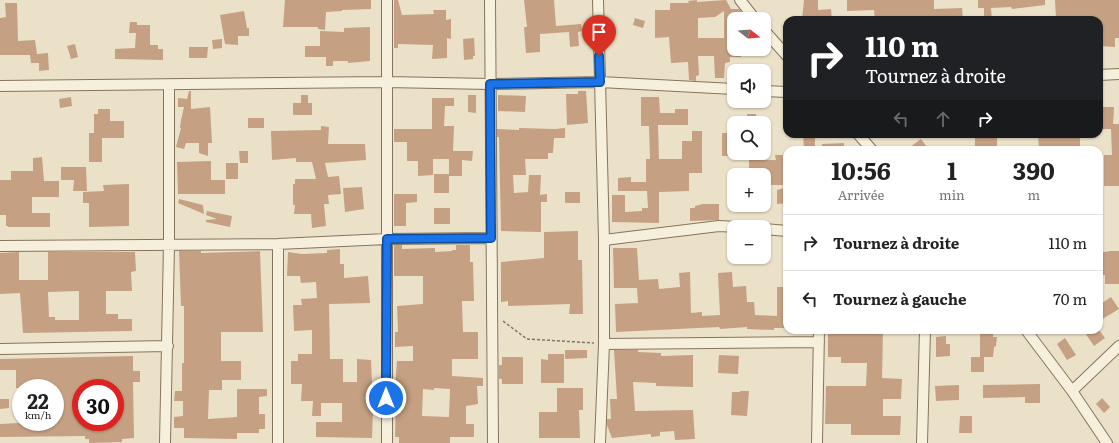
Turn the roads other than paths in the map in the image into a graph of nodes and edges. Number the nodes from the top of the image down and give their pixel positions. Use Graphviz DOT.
graph roads {
  1 [pos="387,0"];
  2 [pos="490,0"];
  3 [pos="598,0"];
  4 [pos="740,0"];
  5 [pos="749,12"];
  6 [pos="771,38"];
  7 [pos="783,51"];
  8 [pos="1119,74"];
  9 [pos="1103,75"];
  10 [pos="386,82"];
  11 [pos="600,82"];
  12 [pos="490,84"];
  13 [pos="169,85"];
  14 [pos="0,86"];
  15 [pos="727,89"];
  16 [pos="771,91"];
  17 [pos="783,92"];
  18 [pos="862,138"];
  19 [pos="868,146"];
  20 [pos="727,226"];
  21 [pos="771,230"];
  22 [pos="783,231"];
  23 [pos="491,238"];
  24 [pos="387,239"];
  25 [pos="604,240"];
  26 [pos="278,244"];
  27 [pos="169,245"];
  28 [pos="0,246"];
  29 [pos="820,334"];
  30 [pos="925,334"];
  31 [pos="1029,334"];
  32 [pos="819,342"];
  33 [pos="604,344"];
  34 [pos="168,346"];
  35 [pos="1119,346"];
  36 [pos="0,349"];
  37 [pos="1072,391"];
  38 [pos="165,443"];
  39 [pos="278,443"];
  40 [pos="387,443"];
  41 [pos="493,443"];
  42 [pos="600,443"];
  43 [pos="817,443"];
  44 [pos="922,443"];
  45 [pos="1107,443"];
  1 -- 10 [label="street"];
  2 -- 12 [label="street"];
  3 -- 11 [label="street"];
  4 -- 5 [label="street"];
  6 -- 7 [label="street"];
  8 -- 9 [label="street"];
  10 -- 12 [label="street"];
  10 -- 13 [label="street"];
  10 -- 24 [label="street"];
  11 -- 12 [label="street"];
  11 -- 15 [label="street"];
  11 -- 25 [label="street"];
  12 -- 23 [label="street"];
  13 -- 14 [label="street"];
  13 -- 27 [label="street"];
  16 -- 17 [label="street"];
  18 -- 19 [label="street"];
  20 -- 25 [label="street"];
  21 -- 22 [label="street"];
  23 -- 24 [label="street"];
  23 -- 41 [label="street"];
  24 -- 26 [label="street"];
  24 -- 40 [label="street"];
  25 -- 33 [label="street"];
  26 -- 27 [label="street"];
  26 -- 39 [label="street"];
  27 -- 28 [label="street"];
  27 -- 34 [label="street"];
  29 -- 32 [label="street"];
  30 -- 44 [label="street"];
  31 -- 37 [label="street"];
  32 -- 33 [label="street"];
  32 -- 43 [label="street"];
  33 -- 42 [label="street"];
  34 -- 36 [label="street"];
  34 -- 38 [label="street"];
  35 -- 37 [label="street"];
  37 -- 45 [label="street"];
}
